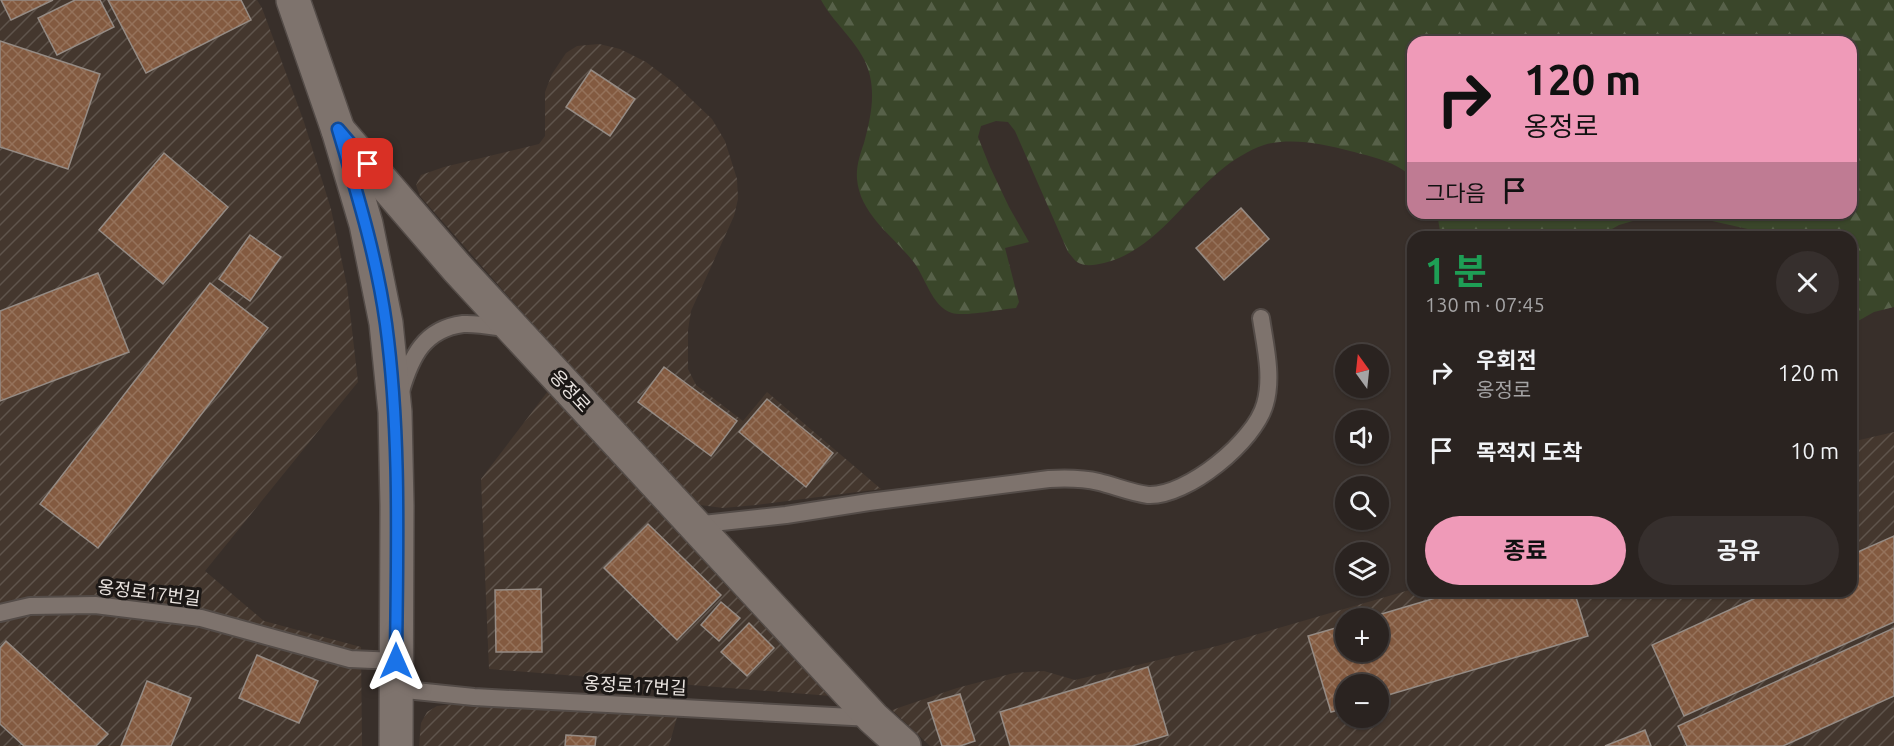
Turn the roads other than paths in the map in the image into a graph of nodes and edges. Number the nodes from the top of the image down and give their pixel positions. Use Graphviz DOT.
graph roads {
  1 [pos="293,0"];
  2 [pos="338,129"];
  3 [pos="1261,318"];
  4 [pos="513,329"];
  5 [pos="395,412"];
  6 [pos="694,525"];
  7 [pos="0,613"];
  8 [pos="396,675"];
  9 [pos="873,718"];
  10 [pos="396,746"];
  11 [pos="904,746"];
  1 -- 2 [label="street, 옹정로"];
  2 -- 4 [label="street, 옹정로"];
  2 -- 5 [label="street"];
  3 -- 6 [label="lane"];
  4 -- 5 [label="lane"];
  4 -- 6 [label="street, 옹정로"];
  5 -- 8 [label="street"];
  6 -- 9 [label="street, 옹정로"];
  7 -- 8 [label="lane, 옹정로17번길"];
  8 -- 9 [label="lane, 옹정로17번길"];
  8 -- 10 [label="street"];
  9 -- 11 [label="street, 옹정로"];
}
